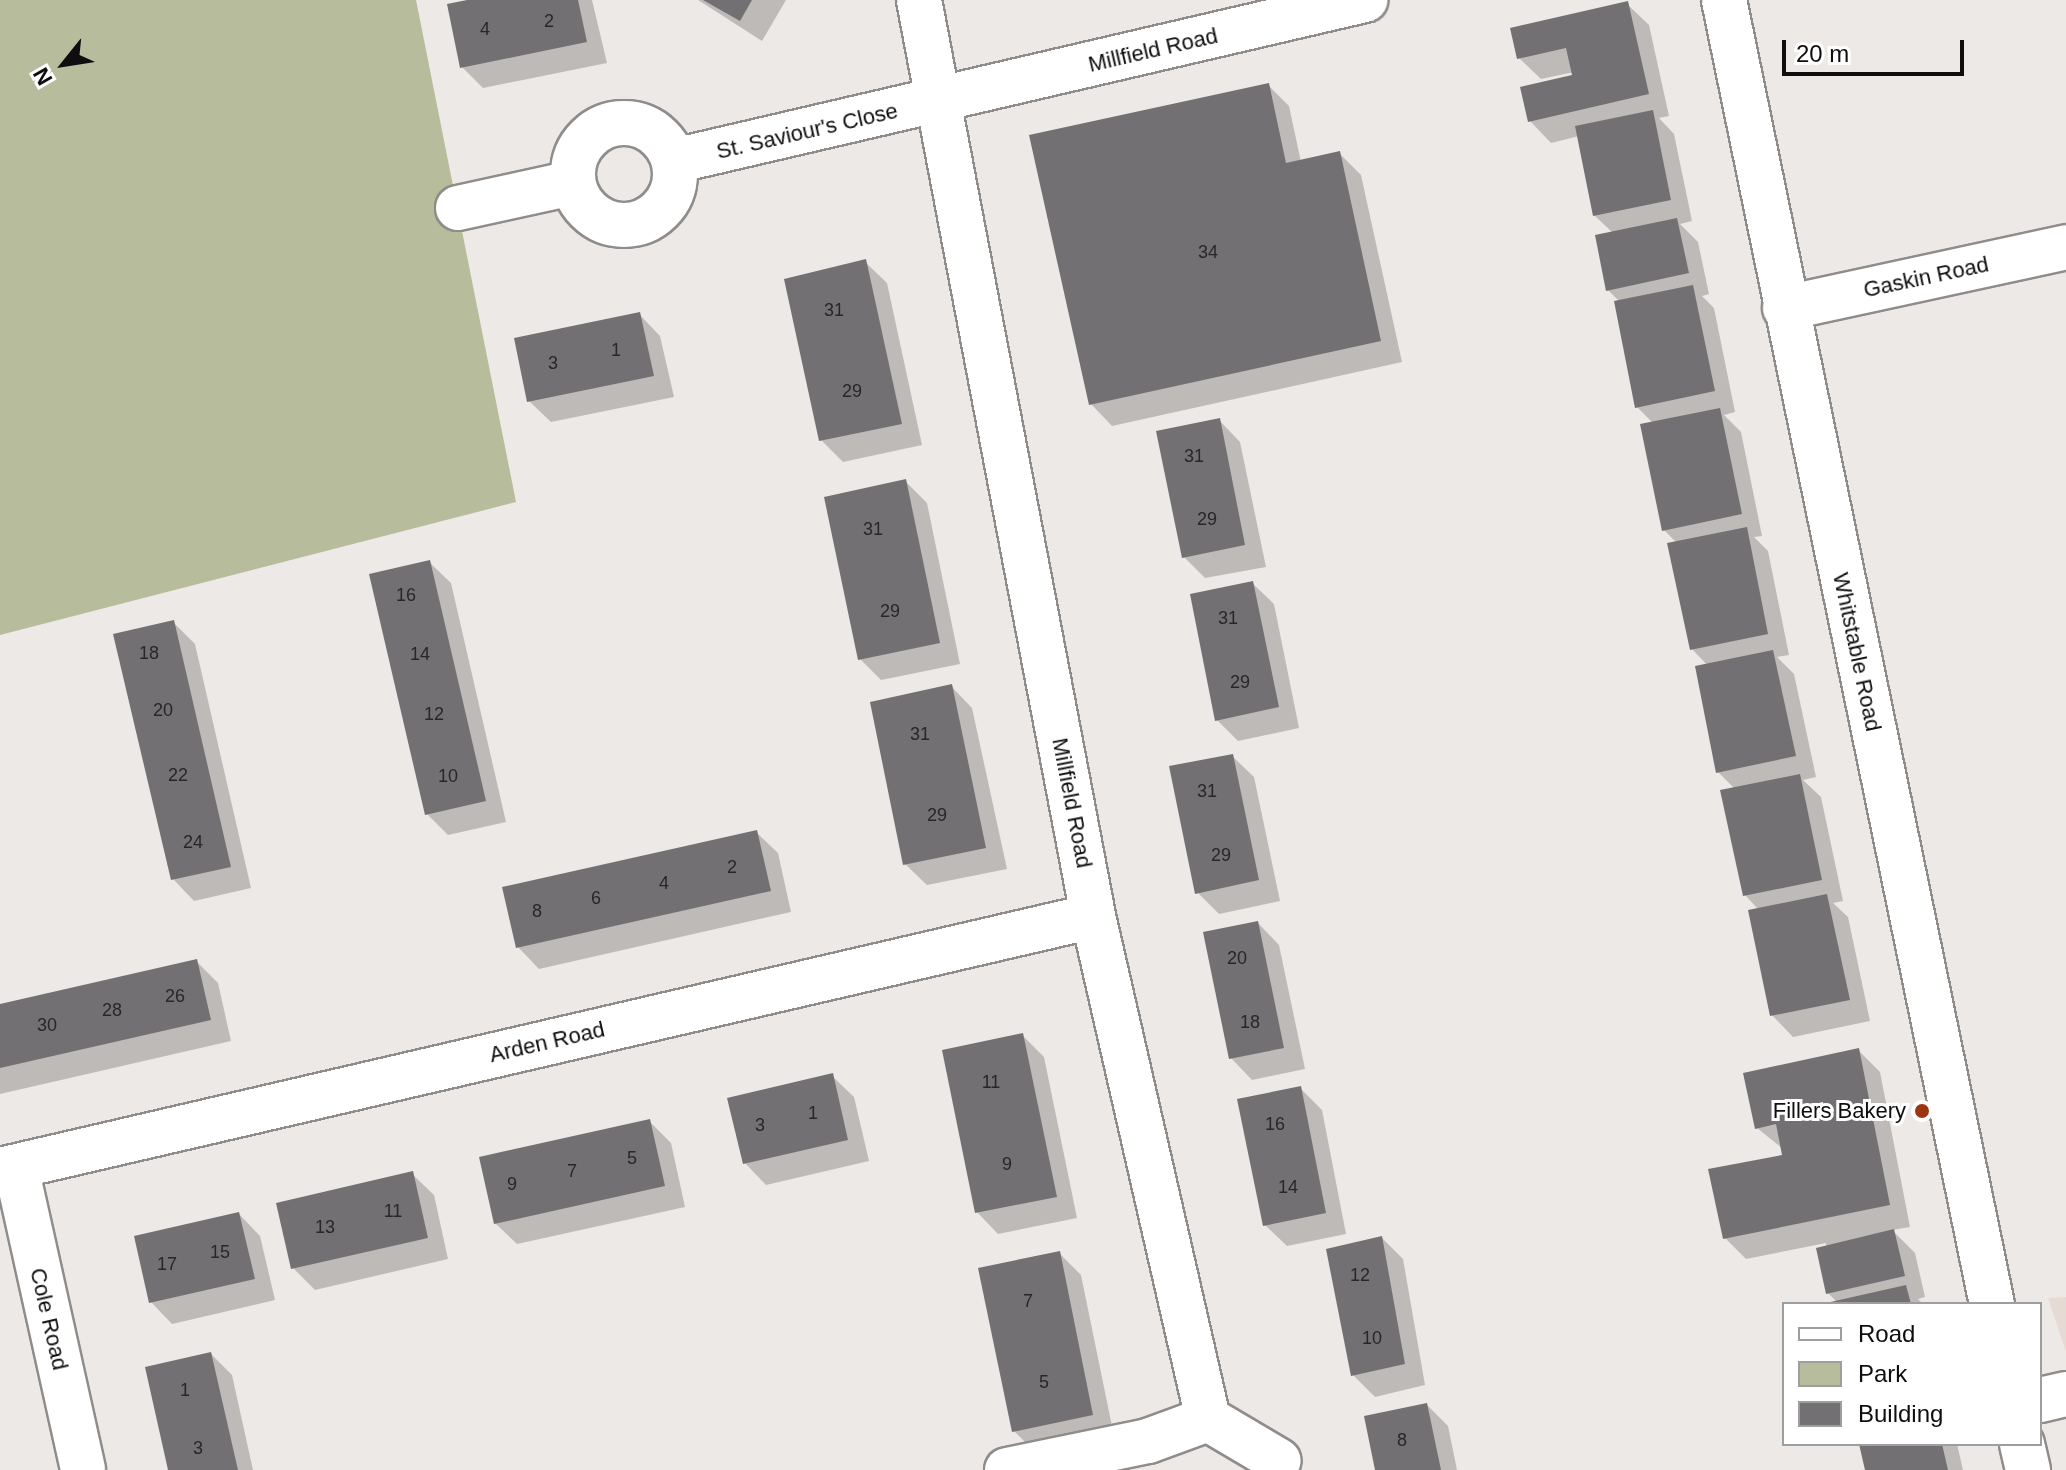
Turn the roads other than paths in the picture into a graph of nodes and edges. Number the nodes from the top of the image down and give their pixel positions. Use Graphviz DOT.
graph roads {
  1 [pos="919,0"];
  2 [pos="1365,0"];
  3 [pos="1724,0"];
  4 [pos="941,101"];
  5 [pos="674,161"];
  6 [pos="573,183"];
  7 [pos="458,208"];
  8 [pos="2066,247"];
  9 [pos="1785,308"];
  10 [pos="1093,916"];
  11 [pos="8,1168"];
  12 [pos="1992,1302"];
  13 [pos="2066,1394"];
  14 [pos="2042,1400"];
  15 [pos="1208,1419"];
  16 [pos="2022,1446"];
  17 [pos="1279,1461"];
  18 [pos="83,1470"];
  19 [pos="1007,1470"];
  20 [pos="2028,1470"];
  1 -- 4 [label="street, Millfield Road"];
  2 -- 4 [label="street, Millfield Road"];
  3 -- 9 [label="street, Whitstable Road"];
  4 -- 5 [label="street, St. Saviour's Close"];
  4 -- 10 [label="street, Millfield Road"];
  5 -- 6 [label="street"];
  5 -- 6 [label="street"];
  6 -- 7 [label="street"];
  8 -- 9 [label="street, Gaskin Road"];
  9 -- 12 [label="street, Whitstable Road"];
  10 -- 11 [label="street, Arden Road"];
  10 -- 15 [label="street, Millfield Road"];
  11 -- 18 [label="street, Cole Road"];
  13 -- 14 [label="street"];
  15 -- 17 [label="street"];
  15 -- 19 [label="street"];
  16 -- 20 [label="street"];
}
